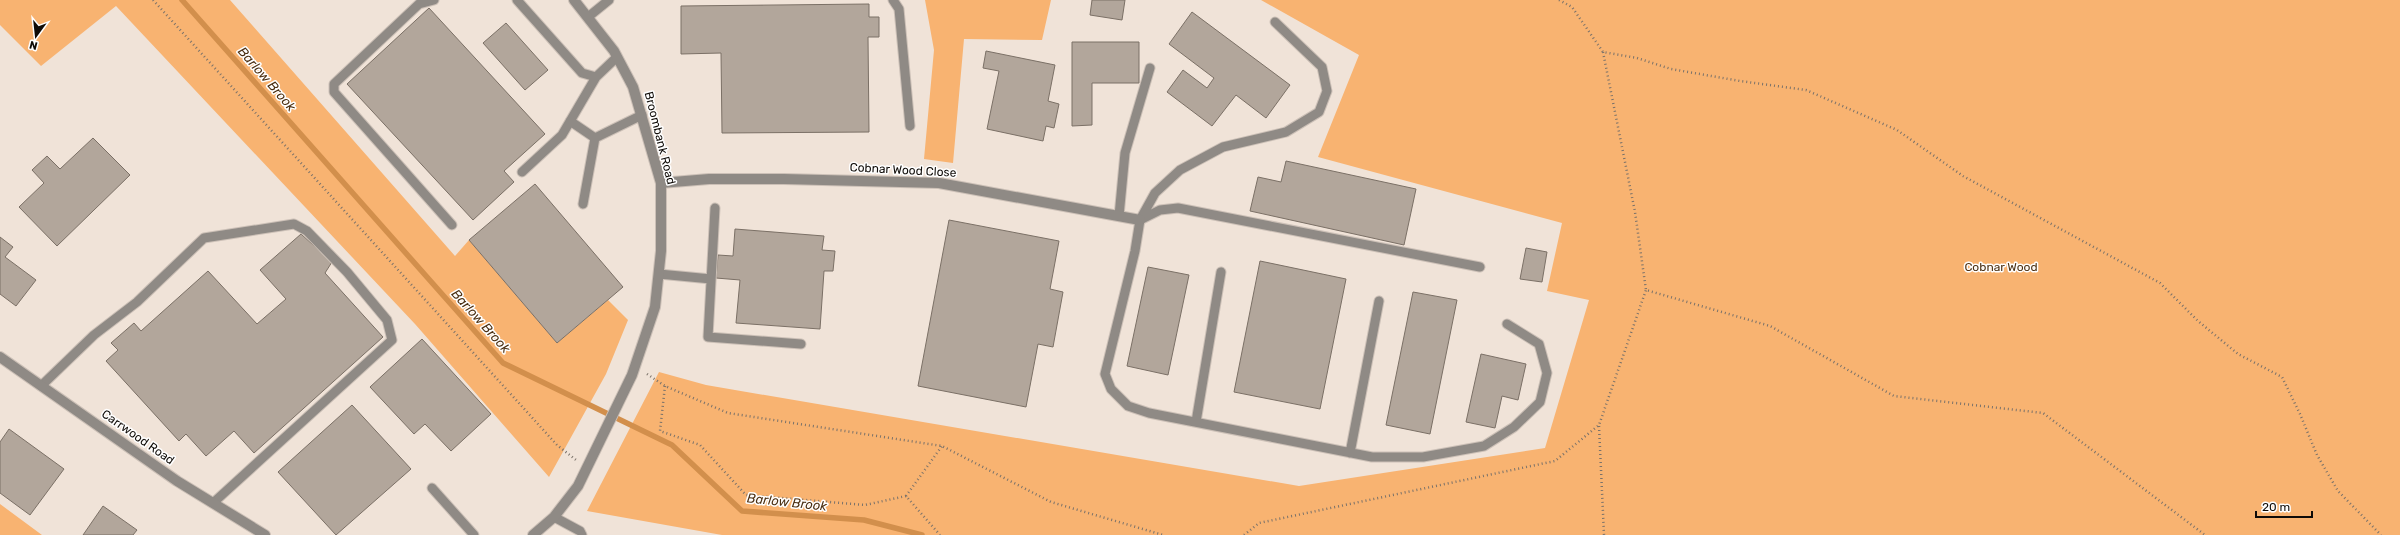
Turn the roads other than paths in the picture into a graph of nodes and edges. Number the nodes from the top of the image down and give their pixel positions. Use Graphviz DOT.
graph roads {
  1 [pos="434,0"];
  2 [pos="517,0"];
  3 [pos="574,0"];
  4 [pos="609,0"];
  5 [pos="893,0"];
  6 [pos="588,16"];
  7 [pos="1276,22"];
  8 [pos="617,57"];
  9 [pos="1150,68"];
  10 [pos="596,77"];
  11 [pos="642,115"];
  12 [pos="570,121"];
  13 [pos="910,126"];
  14 [pos="595,138"];
  15 [pos="522,172"];
  16 [pos="661,183"];
  17 [pos="584,204"];
  18 [pos="716,208"];
  19 [pos="1119,216"];
  20 [pos="1140,220"];
  21 [pos="452,225"];
  22 [pos="1480,267"];
  23 [pos="1221,272"];
  24 [pos="659,274"];
  25 [pos="711,279"];
  26 [pos="1379,301"];
  27 [pos="1507,324"];
  28 [pos="801,344"];
  29 [pos="0,357"];
  30 [pos="41,386"];
  31 [pos="1196,422"];
  32 [pos="1350,453"];
  33 [pos="432,488"];
  34 [pos="213,503"];
  35 [pos="554,518"];
  36 [pos="583,534"];
  37 [pos="265,535"];
  38 [pos="474,535"];
  39 [pos="532,535"];
  1 -- 21 [label="lane"];
  2 -- 10 [label="lane"];
  3 -- 6 [label="street, Broombank Road"];
  4 -- 6 [label="lane"];
  5 -- 13 [label="lane"];
  6 -- 8 [label="street, Broombank Road"];
  7 -- 20 [label="lane"];
  8 -- 10 [label="lane"];
  8 -- 11 [label="street, Broombank Road"];
  9 -- 19 [label="lane"];
  10 -- 12 [label="lane"];
  11 -- 14 [label="lane"];
  11 -- 16 [label="street, Broombank Road"];
  12 -- 14 [label="lane"];
  12 -- 15 [label="lane"];
  14 -- 17 [label="lane"];
  16 -- 19 [label="street, Cobnar Wood Close"];
  16 -- 24 [label="street, Broombank Road"];
  18 -- 25 [label="lane"];
  19 -- 20 [label="street, Cobnar Wood Close"];
  20 -- 22 [label="lane"];
  20 -- 31 [label="lane"];
  23 -- 31 [label="lane"];
  24 -- 25 [label="lane"];
  24 -- 35 [label="street, Broombank Road"];
  25 -- 28 [label="lane"];
  26 -- 32 [label="lane"];
  27 -- 32 [label="lane"];
  29 -- 30 [label="street, Carrwood Road"];
  30 -- 34 [label="street, Carrwood Road"];
  30 -- 34 [label="lane"];
  31 -- 32 [label="lane"];
  33 -- 38 [label="lane"];
  34 -- 37 [label="street, Carrwood Road"];
  35 -- 36 [label="lane"];
  35 -- 39 [label="street"];
}
